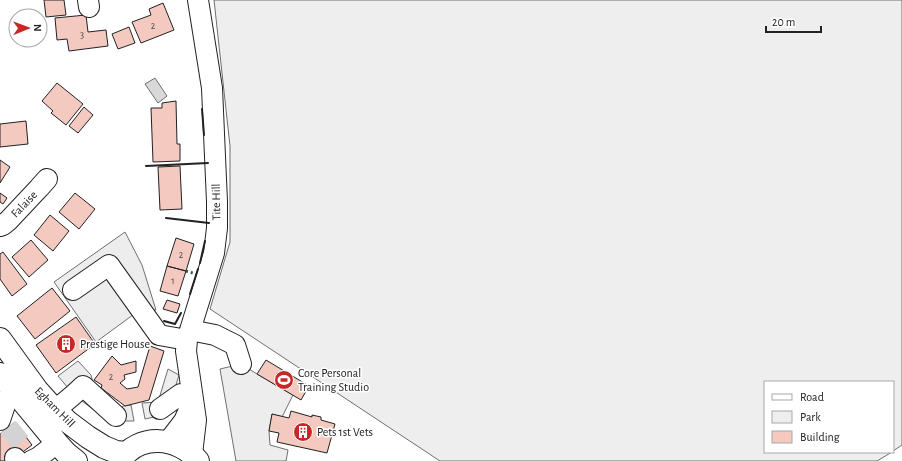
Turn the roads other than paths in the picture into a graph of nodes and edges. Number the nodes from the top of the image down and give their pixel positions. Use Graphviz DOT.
graph roads {
  1 [pos="198,0"];
  2 [pos="47,179"];
  3 [pos="0,226"];
  4 [pos="73,290"];
  5 [pos="189,335"];
  6 [pos="0,339"];
  7 [pos="242,364"];
  8 [pos="0,374"];
  9 [pos="15,393"];
  10 [pos="193,398"];
  11 [pos="160,409"];
  12 [pos="56,410"];
  13 [pos="116,416"];
  14 [pos="3,422"];
  15 [pos="168,442"];
  16 [pos="57,443"];
  17 [pos="123,457"];
  18 [pos="24,458"];
  19 [pos="195,458"];
  20 [pos="76,461"];
  1 -- 5 [label="street, Tite Hill"];
  2 -- 3 [label="street, Falaise"];
  4 -- 5 [label="street"];
  5 -- 7 [label="street"];
  5 -- 10 [label="street, Tite Hill"];
  6 -- 12 [label="main road, Egham Hill"];
  8 -- 9 [label="main road, Egham Hill"];
  9 -- 14 [label="street"];
  9 -- 16 [label="main road, Egham Hill"];
  10 -- 11 [label="street"];
  10 -- 15 [label="street"];
  10 -- 19 [label="street, Tite Hill"];
  12 -- 13 [label="street"];
  12 -- 17 [label="main road, Egham Hill"];
  15 -- 17 [label="main road"];
  15 -- 19 [label="main road"];
  16 -- 18 [label="street"];
  16 -- 20 [label="main road, Egham Hill"];
}
